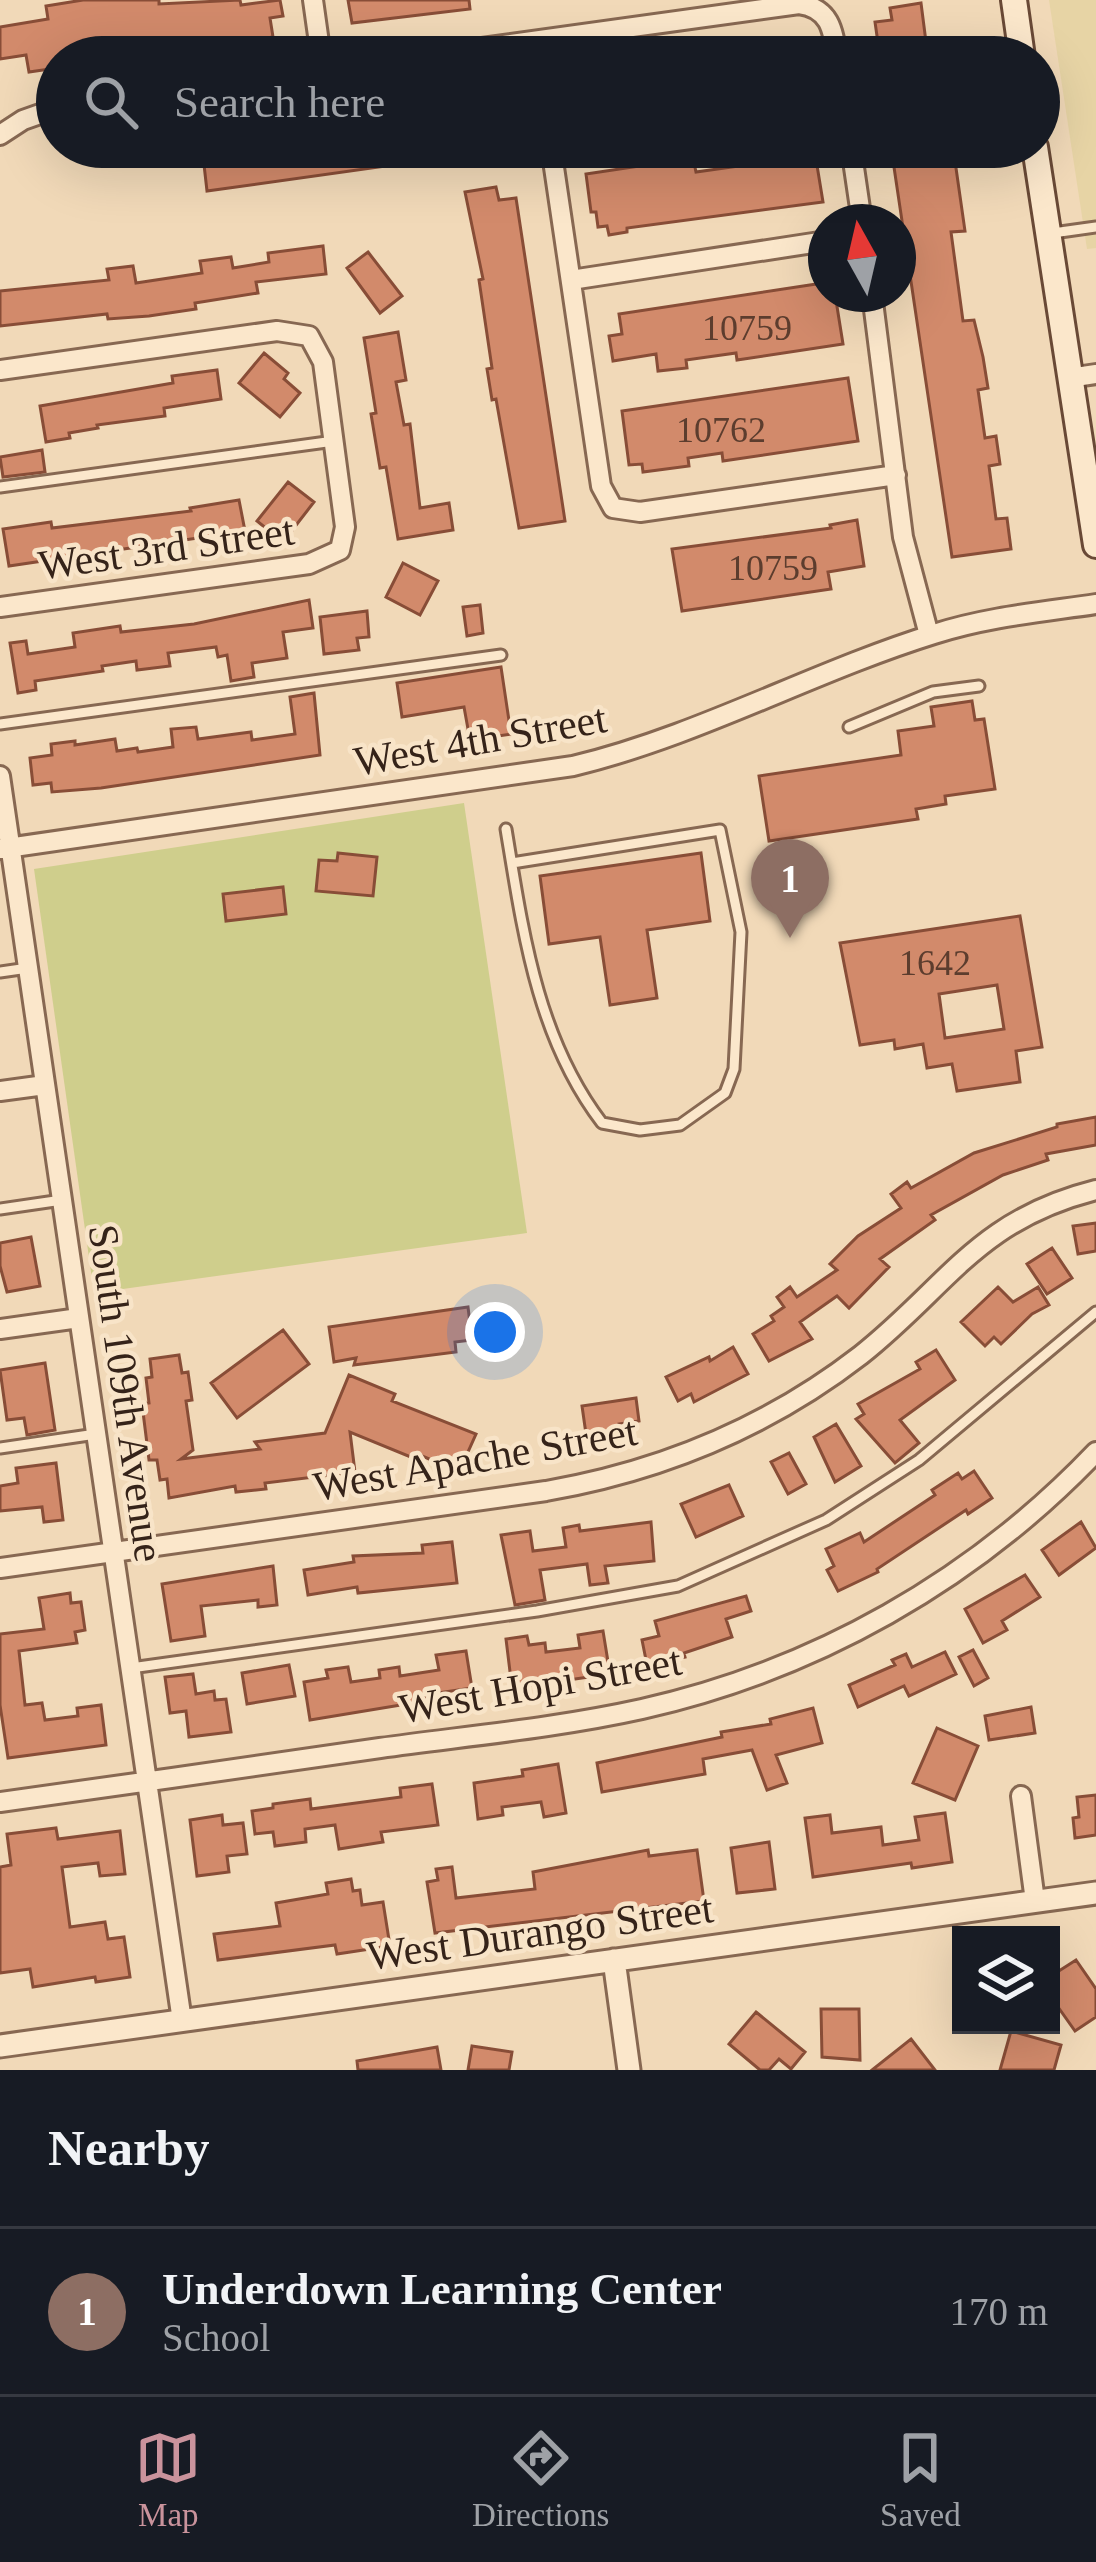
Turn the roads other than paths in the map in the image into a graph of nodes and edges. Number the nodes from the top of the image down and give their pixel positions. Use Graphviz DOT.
graph roads {
  1 [pos="313,0"];
  2 [pos="659,0"];
  3 [pos="1014,0"];
  4 [pos="662,22"];
  5 [pos="318,36"];
  6 [pos="597,36"];
  7 [pos="834,36"];
  8 [pos="1019,36"];
  9 [pos="36,115"];
  10 [pos="0,135"];
  11 [pos="554,168"];
  12 [pos="854,168"];
  13 [pos="1038,168"];
  14 [pos="859,204"];
  15 [pos="1096,226"];
  16 [pos="1048,234"];
  17 [pos="808,245"];
  18 [pos="571,280"];
  19 [pos="874,312"];
  20 [pos="0,370"];
  21 [pos="1096,374"];
  22 [pos="1069,378"];
  23 [pos="334,441"];
  24 [pos="896,475"];
  25 [pos="0,487"];
  26 [pos="1096,545"];
  27 [pos="1096,604"];
  28 [pos="0,607"];
  29 [pos="929,635"];
  30 [pos="501,655"];
  31 [pos="979,686"];
  32 [pos="0,724"];
  33 [pos="849,728"];
  34 [pos="0,776"];
  35 [pos="506,829"];
  36 [pos="5,848"];
  37 [pos="512,863"];
  38 [pos="28,968"];
  39 [pos="0,972"];
  40 [pos="45,1084"];
  41 [pos="0,1091"];
  42 [pos="1096,1190"];
  43 [pos="62,1200"];
  44 [pos="0,1209"];
  45 [pos="1096,1312"];
  46 [pos="79,1318"];
  47 [pos="0,1329"];
  48 [pos="96,1434"];
  49 [pos="0,1448"];
  50 [pos="1096,1452"];
  51 [pos="114,1552"];
  52 [pos="0,1568"];
  53 [pos="131,1669"];
  54 [pos="148,1781"];
  55 [pos="1021,1796"];
  56 [pos="0,1802"];
  57 [pos="1094,1893"];
  58 [pos="1035,1900"];
  59 [pos="614,1960"];
  60 [pos="182,2021"];
  61 [pos="0,2046"];
  62 [pos="629,2070"];
  1 -- 5 [label="street"];
  2 -- 4 [label="street"];
  3 -- 8 [label="main road"];
  4 -- 6 [label="street"];
  4 -- 7 [label="street"];
  9 -- 10 [label="street"];
  11 -- 18 [label="street"];
  12 -- 14 [label="street"];
  13 -- 16 [label="main road"];
  15 -- 16 [label="lane"];
  16 -- 22 [label="main road"];
  17 -- 18 [label="street"];
  18 -- 24 [label="street"];
  19 -- 24 [label="street"];
  20 -- 23 [label="street"];
  21 -- 22 [label="street"];
  22 -- 26 [label="main road"];
  23 -- 25 [label="lane"];
  23 -- 28 [label="street, West 3rd Street"];
  24 -- 29 [label="street"];
  27 -- 29 [label="street, West 4th Street"];
  29 -- 36 [label="street, West 4th Street"];
  30 -- 32 [label="lane"];
  31 -- 33 [label="lane"];
  34 -- 36 [label="street, South 109th Avenue"];
  35 -- 37 [label="lane"];
  36 -- 38 [label="street, South 109th Avenue"];
  37 -- 37 [label="lane"];
  38 -- 39 [label="lane"];
  38 -- 40 [label="street, South 109th Avenue"];
  40 -- 41 [label="street"];
  40 -- 43 [label="street, South 109th Avenue"];
  42 -- 51 [label="street, West Apache Street"];
  43 -- 44 [label="lane"];
  43 -- 46 [label="street, South 109th Avenue"];
  45 -- 53 [label="lane"];
  46 -- 47 [label="street"];
  46 -- 48 [label="street, South 109th Avenue"];
  48 -- 49 [label="lane"];
  48 -- 51 [label="street, South 109th Avenue"];
  50 -- 54 [label="street, West Hopi Street"];
  51 -- 52 [label="street, West Apache Street"];
  51 -- 53 [label="street, South 109th Avenue"];
  53 -- 54 [label="street, South 109th Avenue"];
  54 -- 56 [label="street, West Hopi Street"];
  54 -- 60 [label="street, South 109th Avenue"];
  55 -- 58 [label="street"];
  57 -- 58 [label="street, West Durango Street"];
  58 -- 59 [label="street, West Durango Street"];
  59 -- 60 [label="street, West Durango Street"];
  59 -- 62 [label="street"];
  60 -- 61 [label="street, West Durango Street"];
}
